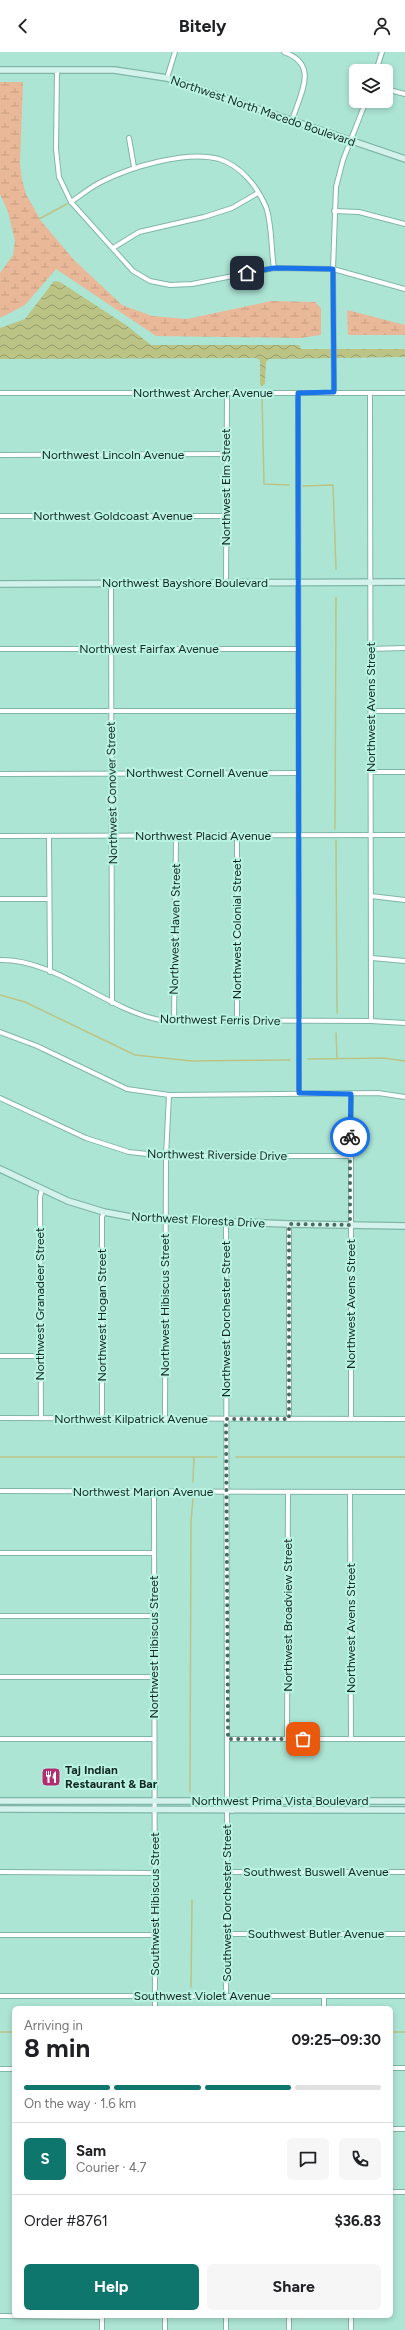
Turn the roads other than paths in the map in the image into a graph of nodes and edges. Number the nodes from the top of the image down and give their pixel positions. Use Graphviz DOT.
graph roads {
  1 [pos="175,52"];
  2 [pos="284,52"];
  3 [pos="382,52"];
  4 [pos="378,64"];
  5 [pos="0,70"];
  6 [pos="57,70"];
  7 [pos="167,78"];
  8 [pos="393,91"];
  9 [pos="405,94"];
  10 [pos="363,108"];
  11 [pos="292,121"];
  12 [pos="129,138"];
  13 [pos="351,142"];
  14 [pos="405,159"];
  15 [pos="134,167"];
  16 [pos="258,193"];
  17 [pos="71,202"];
  18 [pos="334,211"];
  19 [pos="405,224"];
  20 [pos="113,248"];
  21 [pos="274,268"];
  22 [pos="333,269"];
  23 [pos="405,289"];
  24 [pos="227,392"];
  25 [pos="334,392"];
  26 [pos="405,392"];
  27 [pos="0,393"];
  28 [pos="298,393"];
  29 [pos="370,393"];
  30 [pos="226,454"];
  31 [pos="0,455"];
  32 [pos="0,516"];
  33 [pos="226,516"];
  34 [pos="226,582"];
  35 [pos="405,582"];
  36 [pos="111,583"];
  37 [pos="298,583"];
  38 [pos="370,583"];
  39 [pos="0,584"];
  40 [pos="405,648"];
  41 [pos="0,649"];
  42 [pos="111,649"];
  43 [pos="298,649"];
  44 [pos="370,649"];
  45 [pos="0,711"];
  46 [pos="111,711"];
  47 [pos="298,711"];
  48 [pos="371,711"];
  49 [pos="405,711"];
  50 [pos="371,772"];
  51 [pos="405,772"];
  52 [pos="112,773"];
  53 [pos="298,773"];
  54 [pos="0,774"];
  55 [pos="298,835"];
  56 [pos="370,835"];
  57 [pos="0,836"];
  58 [pos="113,836"];
  59 [pos="237,836"];
  60 [pos="405,836"];
  61 [pos="50,837"];
  62 [pos="176,837"];
  63 [pos="371,896"];
  64 [pos="0,899"];
  65 [pos="49,899"];
  66 [pos="405,900"];
  67 [pos="372,958"];
  68 [pos="0,960"];
  69 [pos="405,961"];
  70 [pos="50,972"];
  71 [pos="112,1003"];
  72 [pos="174,1021"];
  73 [pos="237,1021"];
  74 [pos="299,1021"];
  75 [pos="371,1021"];
  76 [pos="405,1024"];
  77 [pos="0,1032"];
  78 [pos="299,1093"];
  79 [pos="351,1094"];
  80 [pos="169,1095"];
  81 [pos="405,1097"];
  82 [pos="0,1098"];
  83 [pos="166,1156"];
  84 [pos="350,1156"];
  85 [pos="0,1169"];
  86 [pos="42,1190"];
  87 [pos="104,1212"];
  88 [pos="165,1219"];
  89 [pos="226,1221"];
  90 [pos="289,1224"];
  91 [pos="350,1225"];
  92 [pos="405,1226"];
  93 [pos="0,1356"];
  94 [pos="40,1356"];
  95 [pos="0,1418"];
  96 [pos="41,1418"];
  97 [pos="102,1418"];
  98 [pos="165,1419"];
  99 [pos="226,1419"];
  100 [pos="289,1419"];
  101 [pos="351,1419"];
  102 [pos="405,1419"];
  103 [pos="0,1492"];
  104 [pos="226,1492"];
  105 [pos="288,1492"];
  106 [pos="350,1492"];
  107 [pos="405,1492"];
  108 [pos="154,1493"];
  109 [pos="0,1553"];
  110 [pos="154,1553"];
  111 [pos="0,1616"];
  112 [pos="154,1616"];
  113 [pos="0,1677"];
  114 [pos="154,1677"];
  115 [pos="0,1739"];
  116 [pos="228,1739"];
  117 [pos="287,1739"];
  118 [pos="351,1739"];
  119 [pos="405,1739"];
  120 [pos="154,1740"];
  121 [pos="0,1801"];
  122 [pos="155,1801"];
  123 [pos="227,1801"];
  124 [pos="280,1801"];
  125 [pos="405,1801"];
  126 [pos="0,1809"];
  127 [pos="155,1809"];
  128 [pos="229,1810"];
  129 [pos="405,1810"];
  130 [pos="0,1872"];
  131 [pos="227,1872"];
  132 [pos="405,1872"];
  133 [pos="154,1873"];
  134 [pos="227,1934"];
  135 [pos="405,1934"];
  136 [pos="0,1935"];
  137 [pos="155,1935"];
  138 [pos="155,1995"];
  139 [pos="0,1996"];
  140 [pos="226,1996"];
  141 [pos="324,1996"];
  142 [pos="405,1996"];
  143 [pos="155,2006"];
  144 [pos="324,2006"];
  145 [pos="393,2068"];
  146 [pos="405,2068"];
  147 [pos="0,2069"];
  148 [pos="12,2069"];
  149 [pos="393,2129"];
  150 [pos="405,2129"];
  151 [pos="393,2192"];
  152 [pos="405,2192"];
  153 [pos="0,2316"];
  154 [pos="12,2316"];
  155 [pos="102,2318"];
  156 [pos="165,2318"];
  157 [pos="226,2318"];
  158 [pos="288,2318"];
  159 [pos="351,2318"];
  160 [pos="102,2330"];
  161 [pos="165,2330"];
  162 [pos="226,2330"];
  163 [pos="288,2330"];
  164 [pos="351,2330"];
  1 -- 7 [label="street"];
  2 -- 11 [label="street"];
  3 -- 4 [label="street"];
  5 -- 6 [label="main road, Northwest North Macedo Boulevard"];
  6 -- 7 [label="main road, Northwest North Macedo Boulevard"];
  6 -- 17 [label="street"];
  7 -- 11 [label="main road, Northwest North Macedo Boulevard"];
  8 -- 9 [label="street"];
  10 -- 13 [label="street"];
  11 -- 13 [label="main road, Northwest North Macedo Boulevard"];
  12 -- 15 [label="street"];
  13 -- 14 [label="main road, Northwest North Macedo Boulevard"];
  13 -- 18 [label="street"];
  15 -- 16 [label="street"];
  15 -- 17 [label="street"];
  16 -- 20 [label="street"];
  16 -- 21 [label="street"];
  17 -- 20 [label="street"];
  18 -- 19 [label="street"];
  18 -- 22 [label="street"];
  20 -- 21 [label="street"];
  21 -- 22 [label="street"];
  22 -- 23 [label="street"];
  22 -- 25 [label="street"];
  24 -- 27 [label="street, Northwest Archer Avenue"];
  24 -- 28 [label="street, Northwest Archer Avenue"];
  24 -- 30 [label="street, Northwest Elm Street"];
  25 -- 28 [label="street, Northwest Archer Avenue"];
  25 -- 29 [label="street, Northwest Archer Avenue"];
  26 -- 29 [label="street, Northwest Archer Avenue"];
  28 -- 37 [label="street"];
  29 -- 38 [label="street, Northwest Avens Street"];
  30 -- 31 [label="street, Northwest Lincoln Avenue"];
  30 -- 33 [label="street, Northwest Elm Street"];
  32 -- 33 [label="street, Northwest Goldcoast Avenue"];
  33 -- 34 [label="street, Northwest Elm Street"];
  34 -- 36 [label="main road, Northwest Bayshore Boulevard"];
  34 -- 37 [label="main road, Northwest Bayshore Boulevard"];
  35 -- 38 [label="main road, Northwest Bayshore Boulevard"];
  36 -- 39 [label="main road, Northwest Bayshore Boulevard"];
  36 -- 42 [label="street, Northwest Conover Street"];
  37 -- 38 [label="main road, Northwest Bayshore Boulevard"];
  37 -- 43 [label="street"];
  38 -- 44 [label="street, Northwest Avens Street"];
  40 -- 44 [label="street"];
  41 -- 42 [label="street, Northwest Fairfax Avenue"];
  42 -- 43 [label="street, Northwest Fairfax Avenue"];
  42 -- 46 [label="street, Northwest Conover Street"];
  43 -- 47 [label="street"];
  44 -- 48 [label="street, Northwest Avens Street"];
  45 -- 46 [label="street"];
  46 -- 47 [label="street"];
  46 -- 52 [label="street, Northwest Conover Street"];
  47 -- 53 [label="street"];
  48 -- 49 [label="street"];
  48 -- 50 [label="street, Northwest Avens Street"];
  50 -- 51 [label="street"];
  50 -- 56 [label="street, Northwest Avens Street"];
  52 -- 53 [label="street, Northwest Cornell Avenue"];
  52 -- 54 [label="street, Northwest Cornell Avenue"];
  52 -- 58 [label="street, Northwest Conover Street"];
  53 -- 55 [label="street"];
  55 -- 56 [label="street, Northwest Placid Avenue"];
  55 -- 59 [label="street, Northwest Placid Avenue"];
  55 -- 74 [label="street"];
  56 -- 60 [label="street, Northwest Placid Avenue"];
  56 -- 63 [label="street, Northwest Avens Street"];
  57 -- 61 [label="street, Northwest Placid Avenue"];
  58 -- 61 [label="street, Northwest Placid Avenue"];
  58 -- 62 [label="street, Northwest Placid Avenue"];
  58 -- 71 [label="street, Northwest Conover Street"];
  59 -- 62 [label="street, Northwest Placid Avenue"];
  59 -- 73 [label="street, Northwest Colonial Street"];
  61 -- 65 [label="street"];
  62 -- 72 [label="street, Northwest Haven Street"];
  63 -- 66 [label="street"];
  63 -- 67 [label="street, Northwest Avens Street"];
  64 -- 65 [label="street"];
  65 -- 70 [label="street"];
  67 -- 69 [label="street"];
  67 -- 75 [label="street, Northwest Avens Street"];
  68 -- 70 [label="street, Northwest Ferris Drive"];
  70 -- 71 [label="street, Northwest Ferris Drive"];
  71 -- 72 [label="street, Northwest Ferris Drive"];
  72 -- 73 [label="street, Northwest Ferris Drive"];
  73 -- 74 [label="street, Northwest Ferris Drive"];
  74 -- 75 [label="street, Northwest Ferris Drive"];
  74 -- 78 [label="street"];
  75 -- 76 [label="street, Northwest Ferris Drive"];
  77 -- 80 [label="street"];
  78 -- 79 [label="street"];
  78 -- 80 [label="street"];
  79 -- 81 [label="street"];
  79 -- 84 [label="street, Northwest Avens Street"];
  80 -- 83 [label="street, Northwest Hibiscus Street"];
  82 -- 83 [label="street, Northwest Riverside Drive"];
  83 -- 84 [label="street, Northwest Riverside Drive"];
  83 -- 88 [label="street, Northwest Hibiscus Street"];
  84 -- 91 [label="street, Northwest Avens Street"];
  85 -- 86 [label="main road, Northwest Floresta Drive"];
  86 -- 87 [label="main road, Northwest Floresta Drive"];
  86 -- 94 [label="street, Northwest Granadeer Street"];
  87 -- 88 [label="main road, Northwest Floresta Drive"];
  87 -- 97 [label="street, Northwest Hogan Street"];
  88 -- 89 [label="main road, Northwest Floresta Drive"];
  88 -- 98 [label="street, Northwest Hibiscus Street"];
  89 -- 90 [label="main road, Northwest Floresta Drive"];
  89 -- 99 [label="street, Northwest Dorchester Street"];
  90 -- 91 [label="main road, Northwest Floresta Drive"];
  90 -- 100 [label="street"];
  91 -- 92 [label="main road, Northwest Floresta Drive"];
  91 -- 101 [label="street, Northwest Avens Street"];
  93 -- 94 [label="street"];
  94 -- 96 [label="street, Northwest Granadeer Street"];
  95 -- 96 [label="street, Northwest Kilpatrick Avenue"];
  96 -- 97 [label="street, Northwest Kilpatrick Avenue"];
  97 -- 98 [label="street, Northwest Kilpatrick Avenue"];
  98 -- 99 [label="street, Northwest Kilpatrick Avenue"];
  99 -- 100 [label="street, Northwest Kilpatrick Avenue"];
  99 -- 104 [label="street, Northwest Dorchester Street"];
  100 -- 101 [label="street, Northwest Kilpatrick Avenue"];
  101 -- 102 [label="street, Northwest Kilpatrick Avenue"];
  103 -- 108 [label="street, Northwest Marion Avenue"];
  104 -- 105 [label="street, Northwest Marion Avenue"];
  104 -- 108 [label="street, Northwest Marion Avenue"];
  104 -- 116 [label="street, Northwest Dorchester Street"];
  105 -- 106 [label="street, Northwest Marion Avenue"];
  105 -- 117 [label="street, Northwest Broadview Street"];
  106 -- 107 [label="street, Northwest Marion Avenue"];
  106 -- 118 [label="street, Northwest Avens Street"];
  108 -- 110 [label="street, Northwest Hibiscus Street"];
  109 -- 110 [label="street"];
  110 -- 112 [label="street, Northwest Hibiscus Street"];
  111 -- 112 [label="street"];
  112 -- 114 [label="street, Northwest Hibiscus Street"];
  113 -- 114 [label="street"];
  114 -- 120 [label="street, Northwest Hibiscus Street"];
  115 -- 120 [label="street"];
  116 -- 117 [label="street"];
  116 -- 123 [label="street, Northwest Dorchester Street"];
  117 -- 118 [label="street"];
  118 -- 119 [label="street"];
  120 -- 122 [label="street, Northwest Hibiscus Street"];
  121 -- 122 [label="main road, Northwest Prima Vista Boulevard"];
  122 -- 123 [label="main road, Northwest Prima Vista Boulevard"];
  122 -- 127 [label="street, Southwest Hibiscus Street"];
  123 -- 124 [label="main road, Northwest Prima Vista Boulevard"];
  124 -- 125 [label="main road, Northwest Prima Vista Boulevard"];
  124 -- 128 [label="main road"];
  126 -- 127 [label="main road, Northwest Prima Vista Boulevard"];
  127 -- 128 [label="main road, Northwest Prima Vista Boulevard"];
  127 -- 133 [label="street, Southwest Hibiscus Street"];
  128 -- 129 [label="main road, Northwest Prima Vista Boulevard"];
  128 -- 131 [label="street, Southwest Dorchester Street"];
  130 -- 133 [label="street"];
  131 -- 132 [label="street, Southwest Buswell Avenue"];
  131 -- 134 [label="street, Southwest Dorchester Street"];
  133 -- 137 [label="street, Southwest Hibiscus Street"];
  134 -- 135 [label="street, Southwest Butler Avenue"];
  134 -- 140 [label="street, Southwest Dorchester Street"];
  136 -- 137 [label="street"];
  137 -- 138 [label="street, Southwest Hibiscus Street"];
  138 -- 139 [label="street, Southwest Violet Avenue"];
  138 -- 140 [label="street, Southwest Violet Avenue"];
  138 -- 143 [label="street, Southwest Hibiscus Street"];
  140 -- 141 [label="street, Southwest Violet Avenue"];
  141 -- 142 [label="street, Southwest Violet Avenue"];
  141 -- 144 [label="street"];
  145 -- 146 [label="street"];
  147 -- 148 [label="street"];
  149 -- 150 [label="street"];
  151 -- 152 [label="street"];
  153 -- 154 [label="street"];
  155 -- 160 [label="street"];
  156 -- 161 [label="street"];
  157 -- 162 [label="street"];
  158 -- 163 [label="street"];
  159 -- 164 [label="street"];
}
